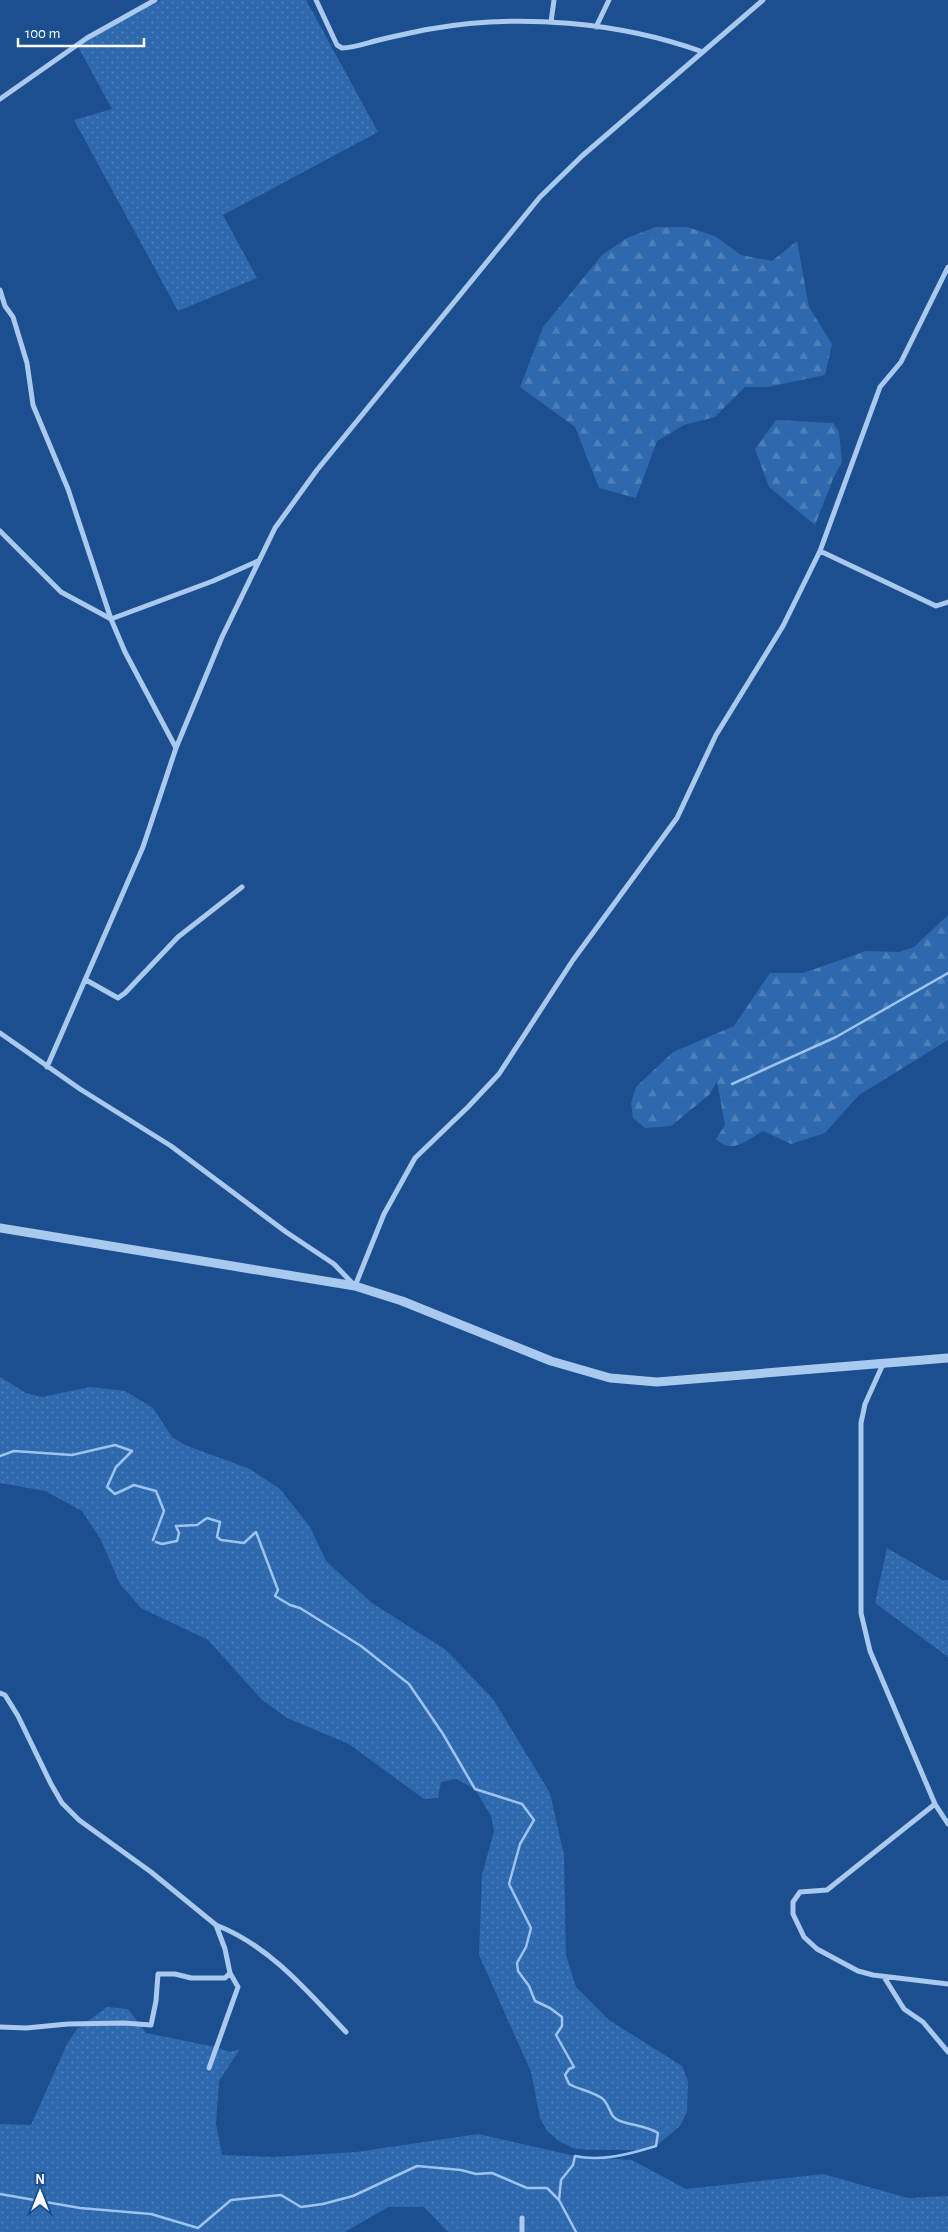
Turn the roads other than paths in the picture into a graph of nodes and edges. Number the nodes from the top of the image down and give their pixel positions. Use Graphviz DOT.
graph roads {
  1 [pos="155,0"];
  2 [pos="316,0"];
  3 [pos="554,0"];
  4 [pos="609,0"];
  5 [pos="763,0"];
  6 [pos="551,22"];
  7 [pos="596,27"];
  8 [pos="704,52"];
  9 [pos="0,100"];
  10 [pos="948,267"];
  11 [pos="0,290"];
  12 [pos="0,531"];
  13 [pos="820,551"];
  14 [pos="259,561"];
  15 [pos="948,602"];
  16 [pos="111,619"];
  17 [pos="176,748"];
  18 [pos="242,887"];
  19 [pos="86,980"];
  20 [pos="0,1033"];
  21 [pos="47,1067"];
  22 [pos="0,1228"];
  23 [pos="355,1286"];
  24 [pos="948,1358"];
  25 [pos="884,1362"];
  26 [pos="0,1693"];
  27 [pos="934,1804"];
  28 [pos="948,1824"];
  29 [pos="216,1925"];
  30 [pos="230,1973"];
  31 [pos="884,1977"];
  32 [pos="948,1984"];
  33 [pos="0,2027"];
  34 [pos="346,2032"];
  35 [pos="948,2052"];
  36 [pos="209,2068"];
  37 [pos="522,2218"];
  38 [pos="522,2232"];
  1 -- 9 [label="street"];
  2 -- 6 [label="street"];
  3 -- 6 [label="street"];
  4 -- 7 [label="street"];
  5 -- 8 [label="street"];
  6 -- 7 [label="street"];
  7 -- 8 [label="street"];
  8 -- 14 [label="street"];
  10 -- 13 [label="street"];
  11 -- 16 [label="street"];
  12 -- 16 [label="street"];
  13 -- 15 [label="street"];
  13 -- 23 [label="street"];
  14 -- 16 [label="street"];
  14 -- 17 [label="street"];
  16 -- 17 [label="street"];
  17 -- 19 [label="street"];
  18 -- 19 [label="street"];
  19 -- 21 [label="street"];
  20 -- 21 [label="street"];
  21 -- 23 [label="street"];
  22 -- 23 [label="street"];
  23 -- 25 [label="street"];
  24 -- 25 [label="street"];
  25 -- 27 [label="street"];
  26 -- 29 [label="street"];
  27 -- 28 [label="street"];
  27 -- 31 [label="street"];
  29 -- 30 [label="street"];
  29 -- 34 [label="street"];
  30 -- 33 [label="street"];
  30 -- 36 [label="street"];
  31 -- 32 [label="street"];
  31 -- 35 [label="street"];
  37 -- 38 [label="street"];
}
